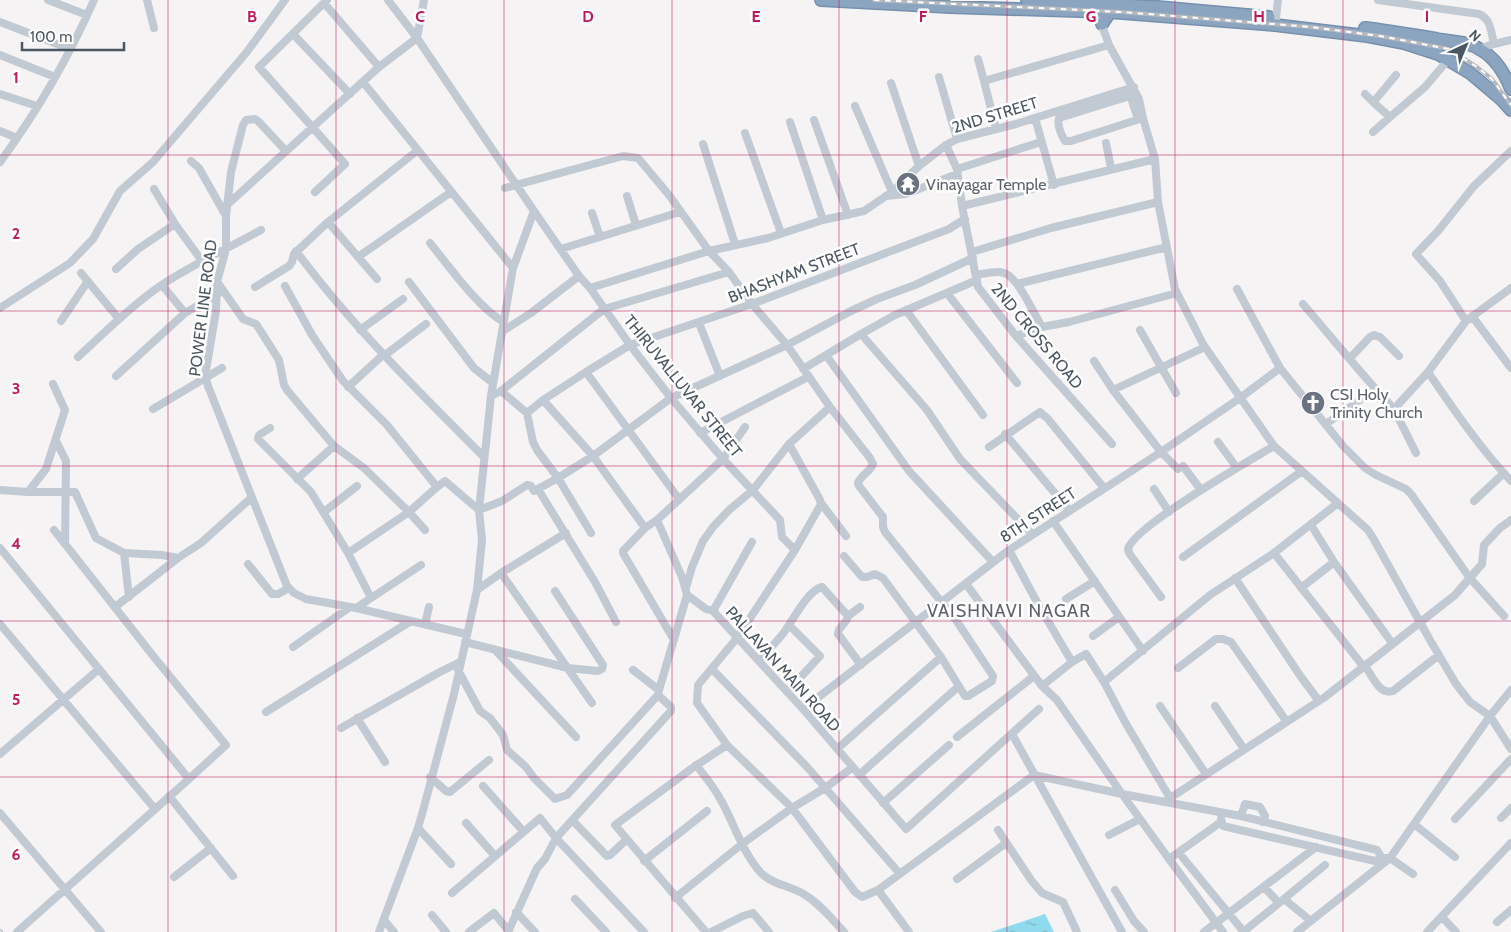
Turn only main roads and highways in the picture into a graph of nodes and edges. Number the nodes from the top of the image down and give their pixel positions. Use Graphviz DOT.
graph roads {
  1 [pos="821,0"];
  2 [pos="1027,0"];
  3 [pos="942,3"];
  4 [pos="1097,8"];
  5 [pos="1110,12"];
  6 [pos="1102,24"];
  7 [pos="1442,40"];
  8 [pos="1443,57"];
  9 [pos="1508,94"];
  10 [pos="1511,110"];
  1 -- 3 [label="highway"];
  2 -- 4 [label="highway"];
  3 -- 4 [label="highway"];
  4 -- 5 [label="highway"];
  4 -- 7 [label="highway"];
  5 -- 6 [label="highway"];
  5 -- 8 [label="highway"];
  7 -- 8 [label="highway"];
  7 -- 9 [label="highway"];
  8 -- 9 [label="highway"];
  9 -- 10 [label="highway"];
}
